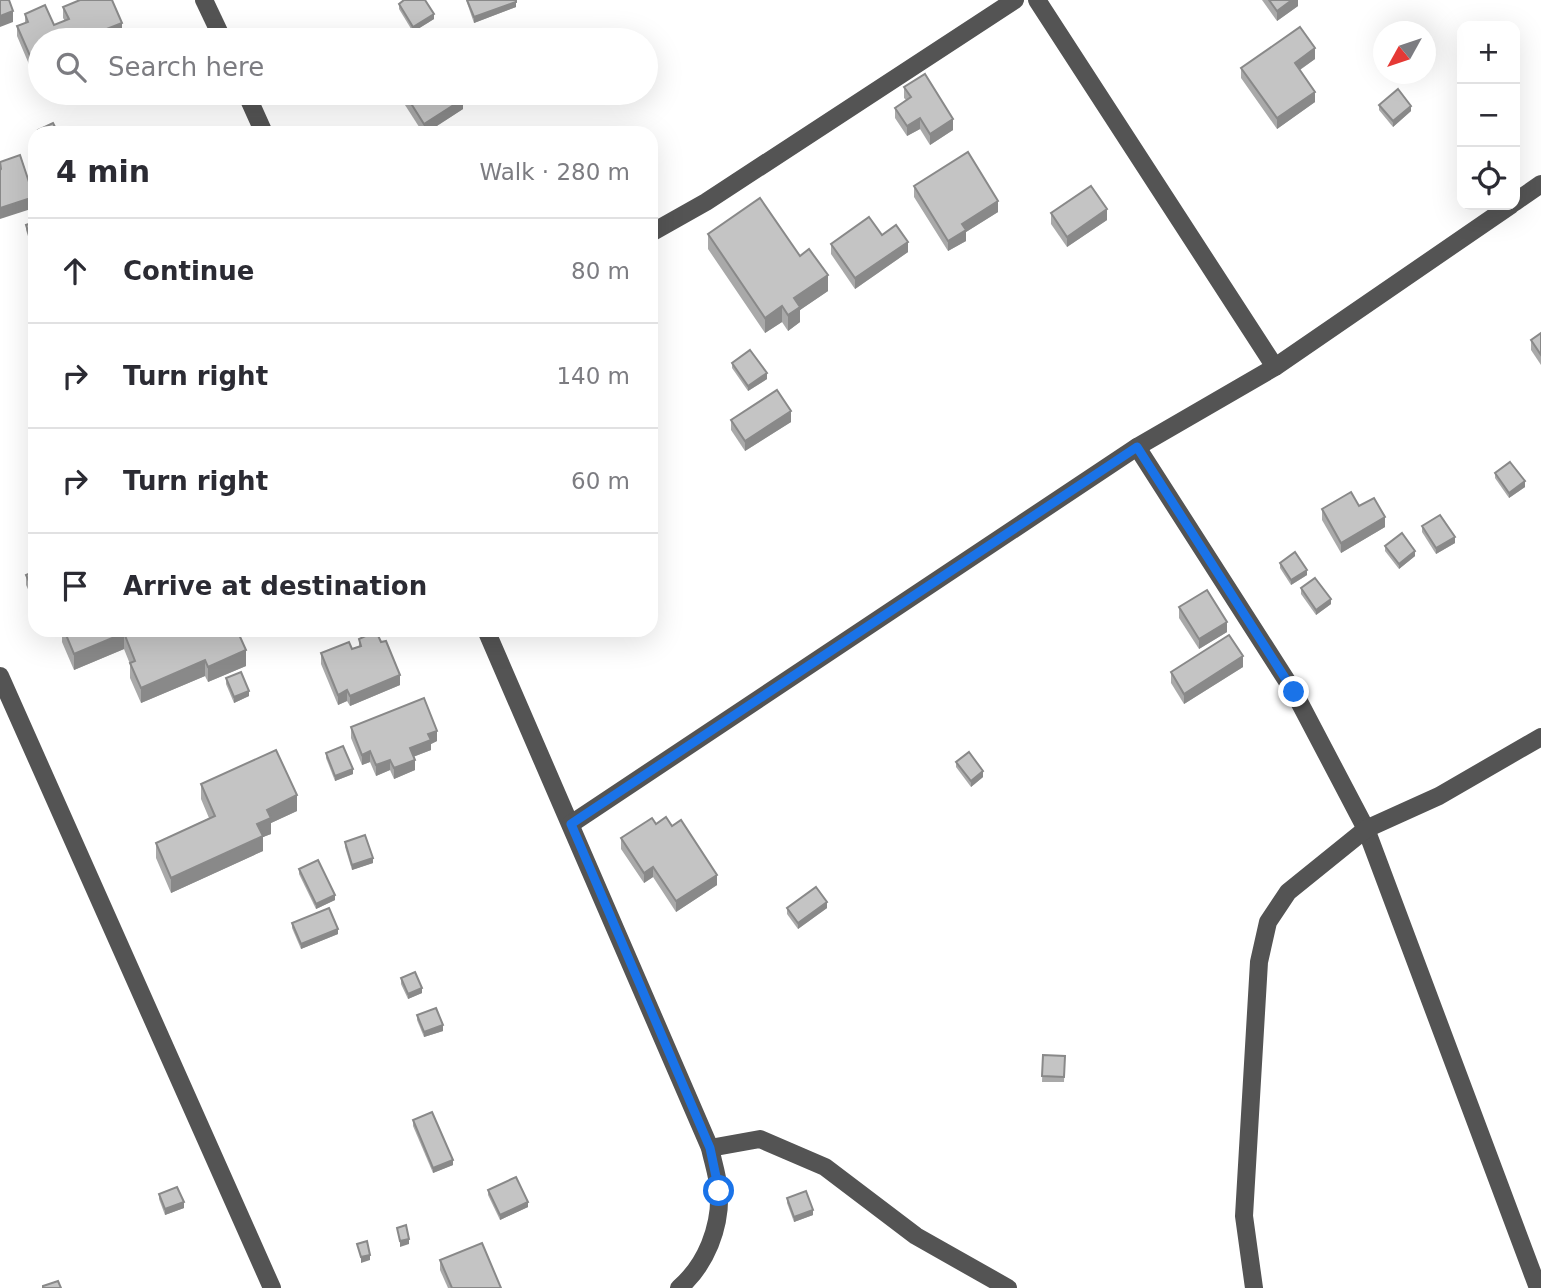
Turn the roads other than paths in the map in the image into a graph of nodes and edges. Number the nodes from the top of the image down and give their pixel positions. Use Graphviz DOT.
graph roads {
  1 [pos="204,0"];
  2 [pos="1015,0"];
  3 [pos="1037,0"];
  4 [pos="217,28"];
  5 [pos="251,105"];
  6 [pos="261,126"];
  7 [pos="1541,184"];
  8 [pos="1520,198"];
  9 [pos="1503,210"];
  10 [pos="658,229"];
  11 [pos="1275,367"];
  12 [pos="1137,447"];
  13 [pos="489,637"];
  14 [pos="0,676"];
  15 [pos="1541,737"];
  16 [pos="571,824"];
  17 [pos="1366,829"];
  18 [pos="710,1148"];
  19 [pos="272,1288"];
  20 [pos="678,1288"];
  21 [pos="1008,1288"];
  22 [pos="1254,1288"];
  23 [pos="1538,1288"];
  1 -- 4 [label="street"];
  2 -- 10 [label="street"];
  3 -- 11 [label="street"];
  5 -- 6 [label="street"];
  7 -- 8 [label="street"];
  9 -- 11 [label="street"];
  11 -- 12 [label="street"];
  12 -- 16 [label="street"];
  12 -- 17 [label="street"];
  13 -- 16 [label="street"];
  14 -- 19 [label="street"];
  15 -- 17 [label="street"];
  16 -- 18 [label="street"];
  17 -- 22 [label="street"];
  17 -- 23 [label="street"];
  18 -- 20 [label="street"];
  18 -- 21 [label="street"];
}
